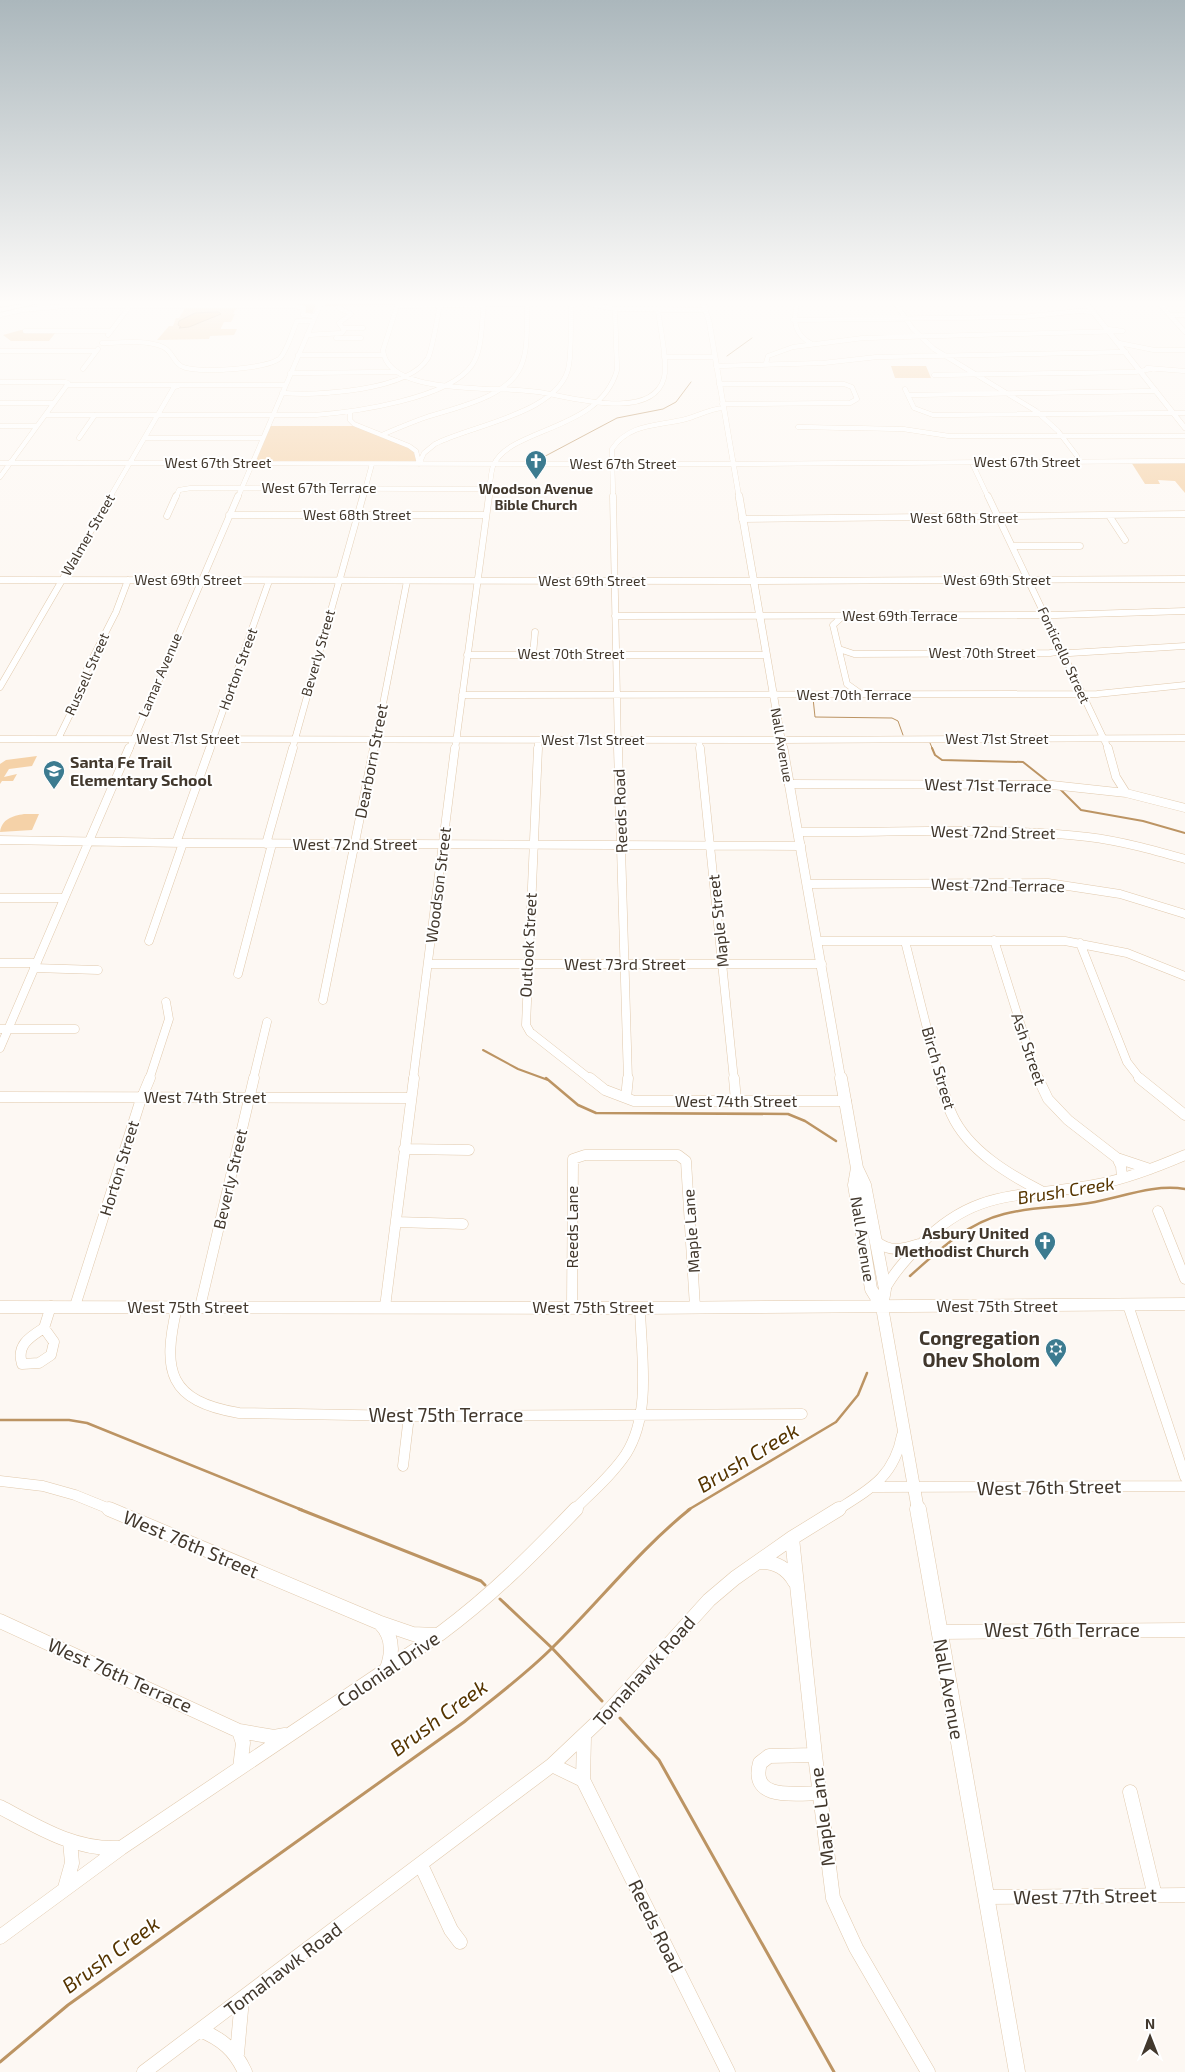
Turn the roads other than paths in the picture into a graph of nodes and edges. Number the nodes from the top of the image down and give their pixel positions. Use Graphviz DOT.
graph roads {
  1 [pos="56,400"];
  2 [pos="167,400"];
  3 [pos="279,400"];
  4 [pos="404,400"];
  5 [pos="478,400"];
  6 [pos="541,400"];
  7 [pos="583,400"];
  8 [pos="642,400"];
  9 [pos="721,400"];
  10 [pos="856,400"];
  11 [pos="910,400"];
  12 [pos="1019,400"];
  13 [pos="1163,400"];
  14 [pos="597,402"];
  15 [pos="0,403"];
  16 [pos="54,403"];
  17 [pos="722,406"];
  18 [pos="1173,412"];
  19 [pos="1185,412"];
  20 [pos="350,413"];
  21 [pos="1040,413"];
  22 [pos="46,415"];
  23 [pos="95,415"];
  24 [pos="159,415"];
  25 [pos="272,415"];
  26 [pos="0,426"];
  27 [pos="37,426"];
  28 [pos="798,427"];
  29 [pos="1185,428"];
  30 [pos="382,435"];
  31 [pos="1064,436"];
  32 [pos="1185,436"];
  33 [pos="79,438"];
  34 [pos="145,438"];
  35 [pos="262,438"];
  36 [pos="425,451"];
  37 [pos="416,452"];
  38 [pos="1077,456"];
  39 [pos="1185,461"];
  40 [pos="972,462"];
  41 [pos="1071,462"];
  42 [pos="1090,462"];
  43 [pos="0,463"];
  44 [pos="10,463"];
  45 [pos="130,463"];
  46 [pos="251,463"];
  47 [pos="372,464"];
  48 [pos="419,464"];
  49 [pos="493,464"];
  50 [pos="611,464"];
  51 [pos="733,464"];
  52 [pos="0,477"];
  53 [pos="240,488"];
  54 [pos="364,488"];
  55 [pos="488,489"];
  56 [pos="1185,514"];
  57 [pos="229,515"];
  58 [pos="356,515"];
  59 [pos="485,515"];
  60 [pos="167,516"];
  61 [pos="1110,516"];
  62 [pos="999,517"];
  63 [pos="742,519"];
  64 [pos="1125,540"];
  65 [pos="1012,546"];
  66 [pos="1080,546"];
  67 [pos="1185,579"];
  68 [pos="0,580"];
  69 [pos="62,580"];
  70 [pos="128,580"];
  71 [pos="201,580"];
  72 [pos="1028,580"];
  73 [pos="270,581"];
  74 [pos="338,581"];
  75 [pos="407,581"];
  76 [pos="476,581"];
  77 [pos="614,581"];
  78 [pos="753,582"];
  79 [pos="1185,611"];
  80 [pos="1045,615"];
  81 [pos="615,616"];
  82 [pos="759,616"];
  83 [pos="815,616"];
  84 [pos="843,616"];
  85 [pos="833,625"];
  86 [pos="535,632"];
  87 [pos="1185,646"];
  88 [pos="838,649"];
  89 [pos="1062,651"];
  90 [pos="617,654"];
  91 [pos="854,654"];
  92 [pos="467,655"];
  93 [pos="533,655"];
  94 [pos="766,655"];
  95 [pos="841,659"];
  96 [pos="847,684"];
  97 [pos="1185,685"];
  98 [pos="0,687"];
  99 [pos="1082,692"];
  100 [pos="462,695"];
  101 [pos="618,695"];
  102 [pos="836,695"];
  103 [pos="862,695"];
  104 [pos="773,696"];
  105 [pos="1104,738"];
  106 [pos="1185,738"];
  107 [pos="0,739"];
  108 [pos="58,739"];
  109 [pos="132,739"];
  110 [pos="213,739"];
  111 [pos="294,740"];
  112 [pos="375,740"];
  113 [pos="456,740"];
  114 [pos="538,740"];
  115 [pos="618,740"];
  116 [pos="699,740"];
  117 [pos="781,740"];
  118 [pos="1116,783"];
  119 [pos="789,784"];
  120 [pos="1106,790"];
  121 [pos="1126,794"];
  122 [pos="1185,808"];
  123 [pos="798,832"];
  124 [pos="0,840"];
  125 [pos="88,843"];
  126 [pos="180,843"];
  127 [pos="269,844"];
  128 [pos="355,844"];
  129 [pos="444,844"];
  130 [pos="533,845"];
  131 [pos="621,846"];
  132 [pos="710,846"];
  133 [pos="801,846"];
  134 [pos="1185,859"];
  135 [pos="807,884"];
  136 [pos="0,898"];
  137 [pos="64,898"];
  138 [pos="1185,914"];
  139 [pos="994,940"];
  140 [pos="149,941"];
  141 [pos="817,941"];
  142 [pos="905,941"];
  143 [pos="1080,943"];
  144 [pos="1098,946"];
  145 [pos="1087,957"];
  146 [pos="0,963"];
  147 [pos="428,964"];
  148 [pos="527,964"];
  149 [pos="625,964"];
  150 [pos="723,964"];
  151 [pos="822,964"];
  152 [pos="34,966"];
  153 [pos="98,970"];
  154 [pos="238,974"];
  155 [pos="1185,976"];
  156 [pos="323,1000"];
  157 [pos="166,1002"];
  158 [pos="267,1022"];
  159 [pos="4,1029"];
  160 [pos="75,1029"];
  161 [pos="0,1048"];
  162 [pos="0,1097"];
  163 [pos="143,1097"];
  164 [pos="249,1097"];
  165 [pos="411,1098"];
  166 [pos="626,1098"];
  167 [pos="736,1101"];
  168 [pos="846,1101"];
  169 [pos="1185,1115"];
  170 [pos="404,1149"];
  171 [pos="469,1150"];
  172 [pos="585,1155"];
  173 [pos="1185,1155"];
  174 [pos="1116,1158"];
  175 [pos="857,1168"];
  176 [pos="1150,1169"];
  177 [pos="1009,1174"];
  178 [pos="1122,1178"];
  179 [pos="1044,1192"];
  180 [pos="1011,1196"];
  181 [pos="1158,1211"];
  182 [pos="396,1222"];
  183 [pos="464,1224"];
  184 [pos="876,1241"];
  185 [pos="922,1243"];
  186 [pos="1185,1280"];
  187 [pos="885,1289"];
  188 [pos="1185,1304"];
  189 [pos="1128,1305"];
  190 [pos="51,1306"];
  191 [pos="75,1306"];
  192 [pos="0,1307"];
  193 [pos="177,1307"];
  194 [pos="200,1307"];
  195 [pos="385,1307"];
  196 [pos="696,1307"];
  197 [pos="882,1307"];
  198 [pos="572,1308"];
  199 [pos="640,1308"];
  200 [pos="44,1328"];
  201 [pos="642,1414"];
  202 [pos="802,1414"];
  203 [pos="409,1416"];
  204 [pos="903,1424"];
  205 [pos="403,1466"];
  206 [pos="1185,1477"];
  207 [pos="0,1481"];
  208 [pos="1185,1486"];
  209 [pos="874,1487"];
  210 [pos="914,1488"];
  211 [pos="792,1538"];
  212 [pos="758,1562"];
  213 [pos="797,1587"];
  214 [pos="0,1621"];
  215 [pos="378,1622"];
  216 [pos="1185,1630"];
  217 [pos="939,1632"];
  218 [pos="441,1633"];
  219 [pos="386,1671"];
  220 [pos="239,1731"];
  221 [pos="287,1735"];
  222 [pos="584,1737"];
  223 [pos="815,1754"];
  224 [pos="552,1765"];
  225 [pos="240,1768"];
  226 [pos="583,1780"];
  227 [pos="1130,1792"];
  228 [pos="820,1794"];
  229 [pos="0,1807"];
  230 [pos="70,1841"];
  231 [pos="121,1848"];
  232 [pos="421,1865"];
  233 [pos="65,1889"];
  234 [pos="1185,1895"];
  235 [pos="1155,1896"];
  236 [pos="986,1897"];
  237 [pos="0,1938"];
  238 [pos="460,1942"];
  239 [pos="242,1999"];
  240 [pos="200,2030"];
  241 [pos="237,2054"];
  242 [pos="144,2072"];
  243 [pos="245,2072"];
  244 [pos="728,2072"];
  245 [pos="928,2072"];
  246 [pos="1017,2072"];
  1 -- 16 [label="street"];
  2 -- 24 [label="street, Walmer Street"];
  3 -- 25 [label="street, Lamar Avenue"];
  4 -- 20 [label="street"];
  5 -- 30 [label="street"];
  6 -- 36 [label="street"];
  7 -- 14 [label="street"];
  8 -- 14 [label="street"];
  9 -- 17 [label="main road, Nall Avenue"];
  10 -- 17 [label="street, Reeds Road"];
  11 -- 21 [label="street"];
  12 -- 21 [label="street"];
  13 -- 18 [label="main road"];
  14 -- 49 [label="street"];
  15 -- 16 [label="street"];
  16 -- 22 [label="street"];
  17 -- 50 [label="street, Reeds Road"];
  17 -- 51 [label="main road, Nall Avenue"];
  18 -- 19 [label="street"];
  18 -- 21 [label="street"];
  18 -- 29 [label="main road"];
  20 -- 25 [label="street"];
  20 -- 30 [label="street"];
  21 -- 31 [label="street"];
  22 -- 23 [label="street"];
  22 -- 27 [label="street"];
  23 -- 24 [label="street"];
  23 -- 33 [label="street"];
  24 -- 25 [label="street"];
  24 -- 34 [label="street, Walmer Street"];
  25 -- 35 [label="street, Lamar Avenue"];
  26 -- 27 [label="street"];
  27 -- 44 [label="street"];
  28 -- 31 [label="street"];
  30 -- 37 [label="street"];
  31 -- 32 [label="street"];
  31 -- 38 [label="street"];
  34 -- 35 [label="street"];
  34 -- 45 [label="street, Walmer Street"];
  35 -- 46 [label="street, Lamar Avenue"];
  36 -- 37 [label="street"];
  36 -- 48 [label="street"];
  37 -- 48 [label="street"];
  38 -- 41 [label="street"];
  38 -- 42 [label="street"];
  39 -- 42 [label="street, West 67th Street"];
  40 -- 41 [label="street, West 67th Street"];
  40 -- 51 [label="street, West 67th Street"];
  40 -- 62 [label="street, Fonticello Street"];
  41 -- 42 [label="street, West 67th Street"];
  43 -- 44 [label="street, West 67th Street"];
  44 -- 45 [label="street, West 67th Street"];
  44 -- 52 [label="street"];
  45 -- 46 [label="street, West 67th Street"];
  45 -- 69 [label="street, Walmer Street"];
  46 -- 47 [label="street, West 67th Street"];
  46 -- 53 [label="street, Lamar Avenue"];
  47 -- 48 [label="street, West 67th Street"];
  47 -- 54 [label="street, Beverly Street"];
  48 -- 49 [label="street, West 67th Street"];
  49 -- 50 [label="street, West 67th Street"];
  49 -- 55 [label="street, Woodson Street"];
  50 -- 51 [label="street, West 67th Street"];
  50 -- 77 [label="street, Reeds Road"];
  51 -- 63 [label="main road, Nall Avenue"];
  53 -- 54 [label="street, West 67th Terrace"];
  53 -- 57 [label="street, Lamar Avenue"];
  53 -- 60 [label="street, West 67th Terrace"];
  54 -- 55 [label="street, West 67th Terrace"];
  54 -- 58 [label="street, Beverly Street"];
  55 -- 59 [label="street, Woodson Street"];
  56 -- 61 [label="street, West 68th Street"];
  57 -- 58 [label="street, West 68th Street"];
  57 -- 71 [label="street, Lamar Avenue"];
  58 -- 59 [label="street, West 68th Street"];
  58 -- 74 [label="street, Beverly Street"];
  59 -- 76 [label="street, Woodson Street"];
  61 -- 62 [label="street, West 68th Street"];
  61 -- 64 [label="street"];
  62 -- 63 [label="street, West 68th Street"];
  62 -- 65 [label="street, Fonticello Street"];
  63 -- 78 [label="main road, Nall Avenue"];
  65 -- 66 [label="street"];
  65 -- 72 [label="street, Fonticello Street"];
  67 -- 72 [label="street, West 69th Street"];
  68 -- 69 [label="street, West 69th Street"];
  69 -- 70 [label="street, West 69th Street"];
  69 -- 98 [label="street, Walmer Street"];
  70 -- 71 [label="street, West 69th Street"];
  70 -- 108 [label="street, Russell Street"];
  71 -- 73 [label="street, West 69th Street"];
  71 -- 109 [label="street, Lamar Avenue"];
  72 -- 78 [label="street, West 69th Street"];
  72 -- 80 [label="street, Fonticello Street"];
  73 -- 74 [label="street, West 69th Street"];
  73 -- 110 [label="street, Horton Street"];
  74 -- 75 [label="street, West 69th Street"];
  74 -- 111 [label="street, Beverly Street"];
  75 -- 76 [label="street, West 69th Street"];
  75 -- 112 [label="street, Dearborn Street"];
  76 -- 77 [label="street, West 69th Street"];
  76 -- 92 [label="street, Woodson Street"];
  77 -- 78 [label="street, West 69th Street"];
  77 -- 81 [label="street, Reeds Road"];
  78 -- 82 [label="main road, Nall Avenue"];
  79 -- 80 [label="street, West 69th Terrace"];
  80 -- 84 [label="street, West 69th Terrace"];
  80 -- 89 [label="street, Fonticello Street"];
  81 -- 82 [label="street, West 69th Terrace"];
  81 -- 90 [label="street, Reeds Road"];
  82 -- 83 [label="street, West 69th Terrace"];
  82 -- 94 [label="main road, Nall Avenue"];
  83 -- 84 [label="street, West 69th Terrace"];
  83 -- 85 [label="street"];
  84 -- 85 [label="street"];
  85 -- 88 [label="street"];
  86 -- 93 [label="street"];
  87 -- 89 [label="street, West 70th Street"];
  88 -- 91 [label="street, West 70th Street"];
  88 -- 95 [label="street"];
  89 -- 91 [label="street, West 70th Street"];
  89 -- 99 [label="street, Fonticello Street"];
  90 -- 93 [label="street, West 70th Street"];
  90 -- 94 [label="street, West 70th Street"];
  90 -- 101 [label="street, Reeds Road"];
  91 -- 95 [label="street"];
  92 -- 93 [label="street, West 70th Street"];
  92 -- 100 [label="street, Woodson Street"];
  94 -- 104 [label="main road, Nall Avenue"];
  95 -- 96 [label="street"];
  96 -- 102 [label="street"];
  96 -- 103 [label="street"];
  97 -- 99 [label="street, West 70th Terrace"];
  99 -- 103 [label="street, West 70th Terrace"];
  99 -- 105 [label="street, Fonticello Street"];
  100 -- 101 [label="street, West 70th Terrace"];
  100 -- 113 [label="street, Woodson Street"];
  101 -- 104 [label="street, West 70th Terrace"];
  101 -- 115 [label="street, Reeds Road"];
  102 -- 103 [label="street, West 70th Terrace"];
  102 -- 104 [label="street, West 70th Terrace"];
  104 -- 117 [label="main road, Nall Avenue"];
  105 -- 106 [label="street, West 71st Street"];
  105 -- 117 [label="street, West 71st Street"];
  105 -- 118 [label="street, Fonticello Street"];
  107 -- 108 [label="street, West 71st Street"];
  108 -- 109 [label="street, West 71st Street"];
  109 -- 110 [label="street, West 71st Street"];
  109 -- 125 [label="street, Lamar Avenue"];
  110 -- 111 [label="street, West 71st Street"];
  110 -- 126 [label="street, Horton Street"];
  111 -- 112 [label="street, West 71st Street"];
  111 -- 127 [label="street, Beverly Street"];
  112 -- 113 [label="street, West 71st Street"];
  112 -- 128 [label="street, Dearborn Street"];
  113 -- 114 [label="street, West 71st Street"];
  113 -- 129 [label="street, Woodson Street"];
  114 -- 115 [label="street, West 71st Street"];
  114 -- 130 [label="street, Outlook Street"];
  115 -- 116 [label="street, West 71st Street"];
  115 -- 131 [label="street, Reeds Road"];
  116 -- 117 [label="street, West 71st Street"];
  116 -- 132 [label="street, Maple Street"];
  117 -- 119 [label="main road, Nall Avenue"];
  118 -- 120 [label="street"];
  118 -- 121 [label="street"];
  119 -- 120 [label="street, West 71st Terrace"];
  119 -- 123 [label="main road, Nall Avenue"];
  120 -- 121 [label="street, West 71st Terrace"];
  121 -- 122 [label="street, West 71st Terrace"];
  123 -- 133 [label="main road, Nall Avenue"];
  123 -- 134 [label="street, West 72nd Street"];
  124 -- 125 [label="street, West 72nd Street"];
  125 -- 126 [label="street, West 72nd Street"];
  125 -- 137 [label="street, Lamar Avenue"];
  126 -- 127 [label="street, West 72nd Street"];
  126 -- 140 [label="street, Horton Street"];
  127 -- 128 [label="street, West 72nd Street"];
  127 -- 154 [label="street, Beverly Street"];
  128 -- 129 [label="street, West 72nd Street"];
  128 -- 156 [label="street, Dearborn Street"];
  129 -- 130 [label="street, West 72nd Street"];
  129 -- 147 [label="street, Woodson Street"];
  130 -- 131 [label="street, West 72nd Street"];
  130 -- 148 [label="street, Outlook Street"];
  131 -- 132 [label="street, West 72nd Street"];
  131 -- 149 [label="street, Reeds Road"];
  132 -- 133 [label="street, West 72nd Street"];
  132 -- 150 [label="street, Maple Street"];
  133 -- 135 [label="main road, Nall Avenue"];
  135 -- 138 [label="street, West 72nd Terrace"];
  135 -- 141 [label="main road, Nall Avenue"];
  136 -- 137 [label="street"];
  137 -- 152 [label="street, Lamar Avenue"];
  139 -- 142 [label="street"];
  139 -- 143 [label="street"];
  139 -- 174 [label="street, Ash Street"];
  141 -- 142 [label="street"];
  141 -- 151 [label="main road, Nall Avenue"];
  142 -- 177 [label="street, Birch Street"];
  143 -- 144 [label="street"];
  143 -- 145 [label="street"];
  144 -- 145 [label="street"];
  144 -- 155 [label="street"];
  145 -- 169 [label="street"];
  146 -- 152 [label="street"];
  147 -- 148 [label="street, West 73rd Street"];
  147 -- 165 [label="street, Woodson Street"];
  148 -- 149 [label="street, West 73rd Street"];
  148 -- 166 [label="street, Outlook Street"];
  149 -- 150 [label="street, West 73rd Street"];
  149 -- 166 [label="street, Reeds Road"];
  150 -- 151 [label="street, West 73rd Street"];
  150 -- 167 [label="street, Maple Street"];
  151 -- 168 [label="main road, Nall Avenue"];
  152 -- 153 [label="street"];
  152 -- 159 [label="street, Lamar Avenue"];
  157 -- 163 [label="street, Horton Street"];
  158 -- 164 [label="street, Beverly Street"];
  159 -- 160 [label="street"];
  159 -- 161 [label="street, Lamar Avenue"];
  162 -- 163 [label="street, West 74th Street"];
  163 -- 164 [label="street, West 74th Street"];
  163 -- 191 [label="street, Horton Street"];
  164 -- 165 [label="street, West 74th Street"];
  164 -- 194 [label="street, Beverly Street"];
  165 -- 170 [label="street, Woodson Street"];
  166 -- 167 [label="street, West 74th Street"];
  167 -- 168 [label="street, West 74th Street"];
  168 -- 175 [label="main road, Nall Avenue"];
  170 -- 171 [label="street"];
  170 -- 182 [label="street, Woodson Street"];
  172 -- 196 [label="street, Maple Lane"];
  172 -- 198 [label="street, Reeds Lane"];
  173 -- 176 [label="street"];
  174 -- 176 [label="street, Ash Street"];
  174 -- 178 [label="street"];
  175 -- 184 [label="main road, Nall Avenue"];
  175 -- 197 [label="main road, Nall Avenue"];
  176 -- 178 [label="street"];
  177 -- 179 [label="street, Birch Street"];
  177 -- 180 [label="street"];
  178 -- 179 [label="street"];
  179 -- 180 [label="street"];
  180 -- 185 [label="street"];
  181 -- 186 [label="street"];
  182 -- 183 [label="street"];
  182 -- 195 [label="street, Woodson Street"];
  184 -- 185 [label="street"];
  184 -- 187 [label="main road, Nall Avenue"];
  185 -- 187 [label="street"];
  187 -- 197 [label="main road, Nall Avenue"];
  188 -- 189 [label="main road, West 75th Street"];
  189 -- 197 [label="main road, West 75th Street"];
  189 -- 206 [label="street"];
  190 -- 191 [label="main road, West 75th Street"];
  190 -- 192 [label="main road, West 75th Street"];
  190 -- 200 [label="street"];
  191 -- 193 [label="main road, West 75th Street"];
  193 -- 194 [label="main road, West 75th Street"];
  193 -- 203 [label="street, West 75th Terrace"];
  194 -- 195 [label="main road, West 75th Street"];
  195 -- 198 [label="main road, West 75th Street"];
  196 -- 197 [label="main road, West 75th Street"];
  196 -- 199 [label="main road, West 75th Street"];
  197 -- 204 [label="main road, Nall Avenue"];
  198 -- 199 [label="main road, West 75th Street"];
  199 -- 201 [label="street, Colonial Drive"];
  201 -- 202 [label="street, West 75th Terrace"];
  201 -- 203 [label="street, West 75th Terrace"];
  201 -- 218 [label="street, Colonial Drive"];
  203 -- 205 [label="street"];
  204 -- 209 [label="street, Tomahawk Road"];
  204 -- 210 [label="main road, Nall Avenue"];
  207 -- 215 [label="street, West 76th Street"];
  208 -- 210 [label="street, West 76th Street"];
  209 -- 210 [label="street"];
  209 -- 211 [label="street, Tomahawk Road"];
  210 -- 217 [label="main road, Nall Avenue"];
  211 -- 212 [label="street, Tomahawk Road"];
  211 -- 213 [label="street, Maple Lane"];
  212 -- 213 [label="street"];
  212 -- 222 [label="street, Tomahawk Road"];
  213 -- 223 [label="street, Maple Lane"];
  214 -- 220 [label="street, West 76th Terrace"];
  215 -- 218 [label="street, West 76th Street"];
  215 -- 219 [label="street"];
  216 -- 217 [label="street, West 76th Terrace"];
  217 -- 236 [label="main road, Nall Avenue"];
  218 -- 219 [label="street, Colonial Drive"];
  219 -- 221 [label="street, Colonial Drive"];
  220 -- 221 [label="street, West 76th Terrace"];
  220 -- 225 [label="street"];
  221 -- 225 [label="street, Colonial Drive"];
  222 -- 224 [label="street, Tomahawk Road"];
  222 -- 226 [label="street, Reeds Road"];
  223 -- 228 [label="street, Maple Lane"];
  223 -- 228 [label="street"];
  224 -- 226 [label="street"];
  224 -- 232 [label="street, Tomahawk Road"];
  225 -- 231 [label="street, Colonial Drive"];
  226 -- 244 [label="street, Reeds Road"];
  227 -- 235 [label="street"];
  228 -- 245 [label="street, Maple Lane"];
  229 -- 230 [label="street"];
  230 -- 231 [label="street"];
  230 -- 233 [label="street"];
  231 -- 233 [label="street, Colonial Drive"];
  232 -- 238 [label="street"];
  232 -- 239 [label="street, Tomahawk Road"];
  233 -- 237 [label="street, Colonial Drive"];
  234 -- 235 [label="street, West 77th Street"];
  235 -- 236 [label="street, West 77th Street"];
  236 -- 246 [label="main road, Nall Avenue"];
  239 -- 240 [label="street, Tomahawk Road"];
  239 -- 241 [label="street"];
  240 -- 241 [label="street"];
  240 -- 242 [label="street, Tomahawk Road"];
  241 -- 243 [label="street"];
}
